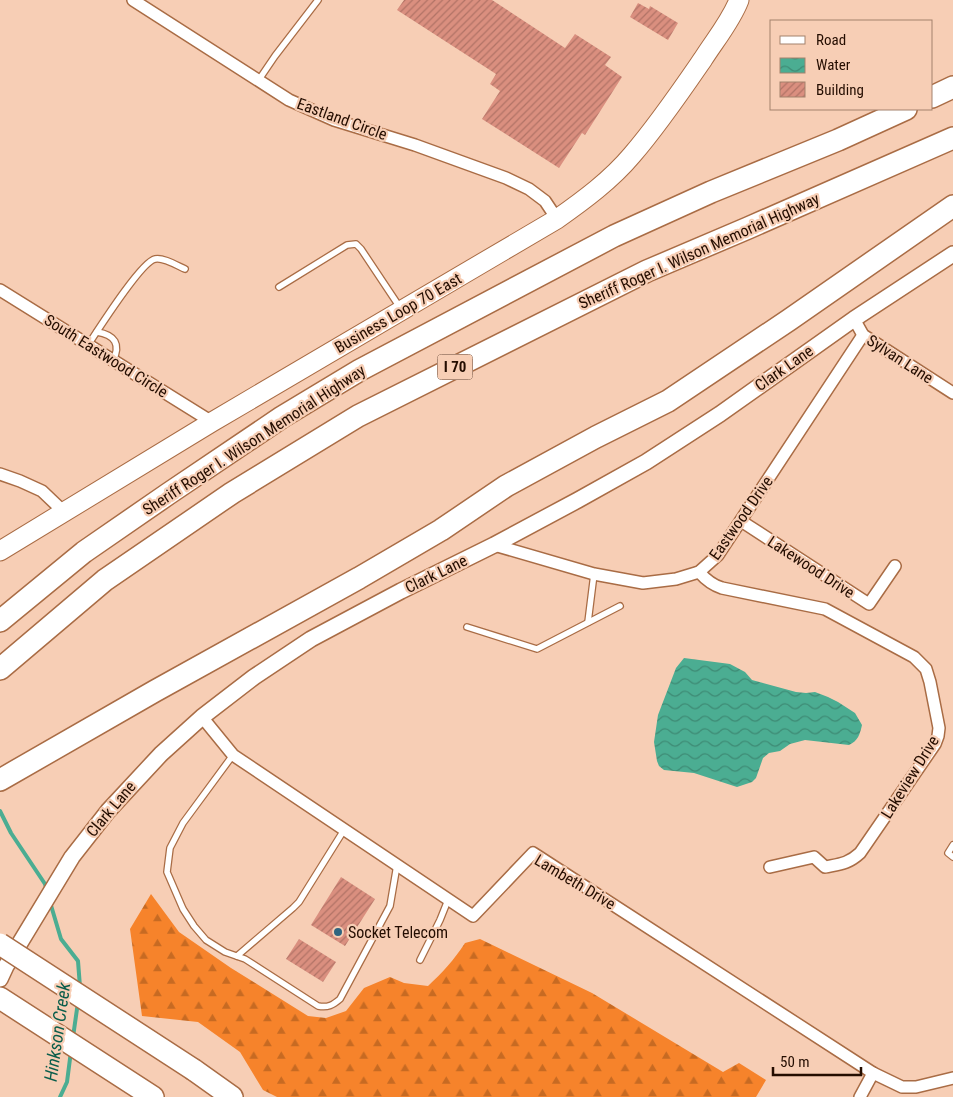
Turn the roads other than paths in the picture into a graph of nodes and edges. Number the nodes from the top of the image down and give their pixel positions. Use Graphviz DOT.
graph roads {
  1 [pos="133,0"];
  2 [pos="318,0"];
  3 [pos="738,3"];
  4 [pos="258,81"];
  5 [pos="953,87"];
  6 [pos="933,97"];
  7 [pos="904,110"];
  8 [pos="953,138"];
  9 [pos="953,206"];
  10 [pos="557,219"];
  11 [pos="953,254"];
  12 [pos="185,269"];
  13 [pos="279,287"];
  14 [pos="0,290"];
  15 [pos="402,310"];
  16 [pos="854,319"];
  17 [pos="97,332"];
  18 [pos="863,335"];
  19 [pos="88,346"];
  20 [pos="113,361"];
  21 [pos="953,393"];
  22 [pos="212,422"];
  23 [pos="0,474"];
  24 [pos="64,512"];
  25 [pos="741,521"];
  26 [pos="494,545"];
  27 [pos="0,551"];
  28 [pos="895,566"];
  29 [pos="698,572"];
  30 [pos="594,574"];
  31 [pos="620,606"];
  32 [pos="0,622"];
  33 [pos="588,622"];
  34 [pos="467,627"];
  35 [pos="0,669"];
  36 [pos="202,717"];
  37 [pos="233,756"];
  38 [pos="0,780"];
  39 [pos="344,830"];
  40 [pos="953,845"];
  41 [pos="953,856"];
  42 [pos="397,865"];
  43 [pos="770,867"];
  44 [pos="448,900"];
  45 [pos="0,944"];
  46 [pos="237,956"];
  47 [pos="420,960"];
  48 [pos="3,973"];
  49 [pos="0,998"];
  50 [pos="873,1073"];
  51 [pos="953,1078"];
  52 [pos="153,1097"];
  53 [pos="232,1097"];
  54 [pos="860,1097"];
  1 -- 4 [label="street, Eastland Circle"];
  2 -- 4 [label="lane"];
  3 -- 10 [label="main road, Business Loop 70 East"];
  4 -- 10 [label="street, Eastland Circle"];
  5 -- 6 [label="highway"];
  7 -- 32 [label="highway, Sheriff Roger I. Wilson Memorial Highway / I 70"];
  8 -- 35 [label="highway, Sheriff Roger I. Wilson Memorial Highway / I 70"];
  9 -- 38 [label="highway"];
  10 -- 15 [label="main road, Business Loop 70 East"];
  11 -- 16 [label="street, Clark Lane"];
  12 -- 17 [label="lane"];
  13 -- 15 [label="lane"];
  14 -- 19 [label="street, South Eastwood Circle"];
  15 -- 22 [label="main road, Business Loop 70 East"];
  16 -- 18 [label="street, Sylvan Lane"];
  16 -- 26 [label="street, Clark Lane"];
  17 -- 19 [label="lane"];
  17 -- 20 [label="lane"];
  18 -- 21 [label="street, Sylvan Lane"];
  18 -- 25 [label="street, Eastwood Drive"];
  19 -- 20 [label="street, South Eastwood Circle"];
  20 -- 22 [label="street, South Eastwood Circle"];
  22 -- 24 [label="main road, Business Loop 70 East"];
  23 -- 24 [label="street"];
  24 -- 27 [label="main road, Business Loop 70 East"];
  25 -- 28 [label="street, Lakewood Drive"];
  25 -- 29 [label="street, Eastwood Drive"];
  26 -- 30 [label="street, Eastwood Drive"];
  26 -- 36 [label="street, Clark Lane"];
  29 -- 30 [label="street, Eastwood Drive"];
  29 -- 43 [label="street, Lakeview Drive"];
  30 -- 33 [label="lane"];
  31 -- 33 [label="lane"];
  33 -- 34 [label="lane"];
  36 -- 37 [label="street, Lambeth Drive"];
  36 -- 48 [label="street, Clark Lane"];
  37 -- 39 [label="street, Lambeth Drive"];
  37 -- 46 [label="lane"];
  39 -- 42 [label="street, Lambeth Drive"];
  39 -- 46 [label="lane"];
  40 -- 41 [label="lane"];
  42 -- 44 [label="street, Lambeth Drive"];
  42 -- 46 [label="lane"];
  44 -- 47 [label="lane"];
  44 -- 50 [label="street, Lambeth Drive"];
  45 -- 53 [label="highway, bridge"];
  49 -- 52 [label="highway"];
  50 -- 51 [label="street"];
  50 -- 54 [label="street"];
}
